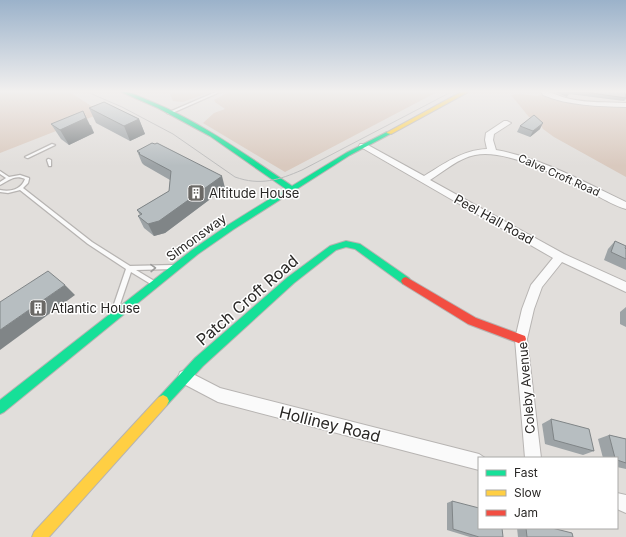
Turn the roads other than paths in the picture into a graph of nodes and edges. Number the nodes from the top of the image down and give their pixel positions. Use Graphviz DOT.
graph roads {
  1 [pos="175,116"];
  2 [pos="421,116"];
  3 [pos="507,123"];
  4 [pos="53,145"];
  5 [pos="364,146"];
  6 [pos="492,151"];
  7 [pos="27,157"];
  8 [pos="49,160"];
  9 [pos="50,165"];
  10 [pos="0,172"];
  11 [pos="8,178"];
  12 [pos="424,180"];
  13 [pos="0,184"];
  14 [pos="20,188"];
  15 [pos="291,189"];
  16 [pos="0,191"];
  17 [pos="626,206"];
  18 [pos="560,257"];
  19 [pos="177,266"];
  20 [pos="129,268"];
  21 [pos="154,285"];
  22 [pos="626,287"];
  23 [pos="112,318"];
  24 [pos="521,338"];
  25 [pos="185,377"];
  26 [pos="0,408"];
  27 [pos="533,457"];
  28 [pos="478,462"];
  29 [pos="39,537"];
  1 -- 15 [label="street"];
  2 -- 5 [label="street, Simonsway"];
  3 -- 6 [label="street"];
  4 -- 7 [label="lane"];
  5 -- 12 [label="street, Peel Hall Road"];
  5 -- 15 [label="street, Simonsway"];
  6 -- 12 [label="street, Calve Croft Road"];
  6 -- 17 [label="street, Calve Croft Road"];
  8 -- 9 [label="lane"];
  10 -- 11 [label="lane"];
  11 -- 13 [label="lane"];
  11 -- 14 [label="lane"];
  12 -- 18 [label="street, Peel Hall Road"];
  14 -- 16 [label="lane"];
  14 -- 20 [label="lane"];
  15 -- 19 [label="street, Simonsway"];
  18 -- 22 [label="street, Peel Hall Road"];
  18 -- 24 [label="street, Coleby Avenue"];
  20 -- 19 [label="lane, one-way"];
  19 -- 21 [label="street, Simonsway"];
  20 -- 21 [label="lane"];
  20 -- 23 [label="lane"];
  21 -- 23 [label="street, Simonsway"];
  23 -- 26 [label="street, Simonsway"];
  24 -- 25 [label="street, Patch Croft Road"];
  24 -- 27 [label="street, Coleby Avenue"];
  25 -- 28 [label="street, Holliney Road"];
  25 -- 29 [label="street, Patch Croft Road"];
}
